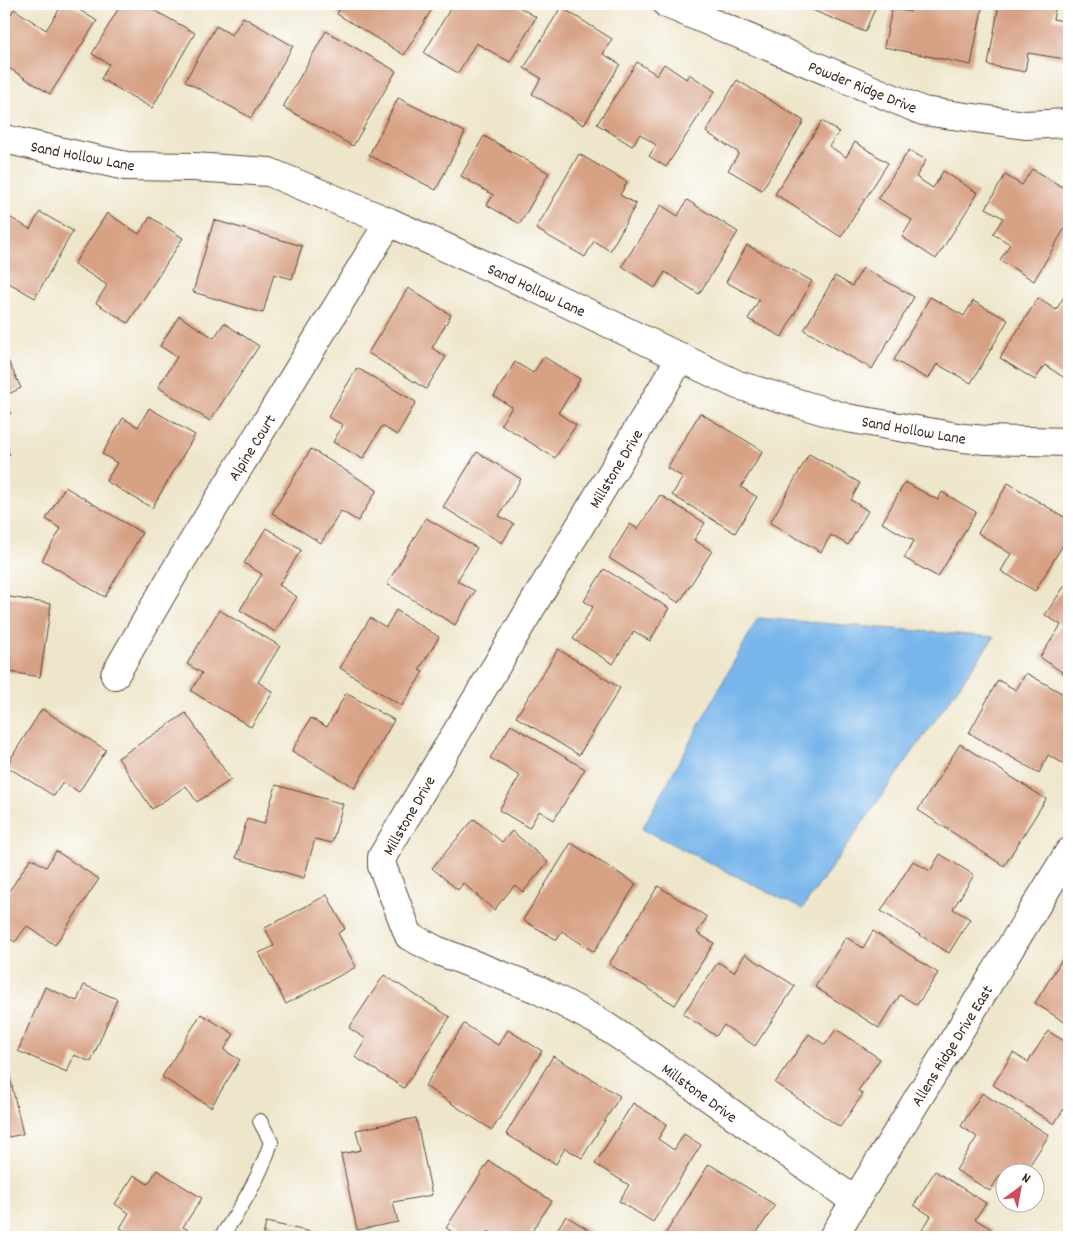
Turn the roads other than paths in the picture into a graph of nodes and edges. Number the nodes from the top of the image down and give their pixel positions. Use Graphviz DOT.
graph roads {
  1 [pos="667,4"];
  2 [pos="1069,123"];
  3 [pos="4,139"];
  4 [pos="389,222"];
  5 [pos="681,357"];
  6 [pos="1069,442"];
  7 [pos="115,675"];
  8 [pos="1069,852"];
  9 [pos="260,1121"];
  10 [pos="855,1202"];
  11 [pos="221,1237"];
  12 [pos="833,1237"];
  1 -- 2 [label="street, Powder Ridge Drive"];
  3 -- 4 [label="street, Sand Hollow Lane"];
  4 -- 5 [label="street, Sand Hollow Lane"];
  4 -- 7 [label="street, Alpine Court"];
  5 -- 6 [label="street, Sand Hollow Lane"];
  5 -- 10 [label="street, Millstone Drive"];
  8 -- 10 [label="street, Allens Ridge Drive East"];
  9 -- 11 [label="lane"];
  10 -- 12 [label="street, Allens Ridge Drive East"];
}
